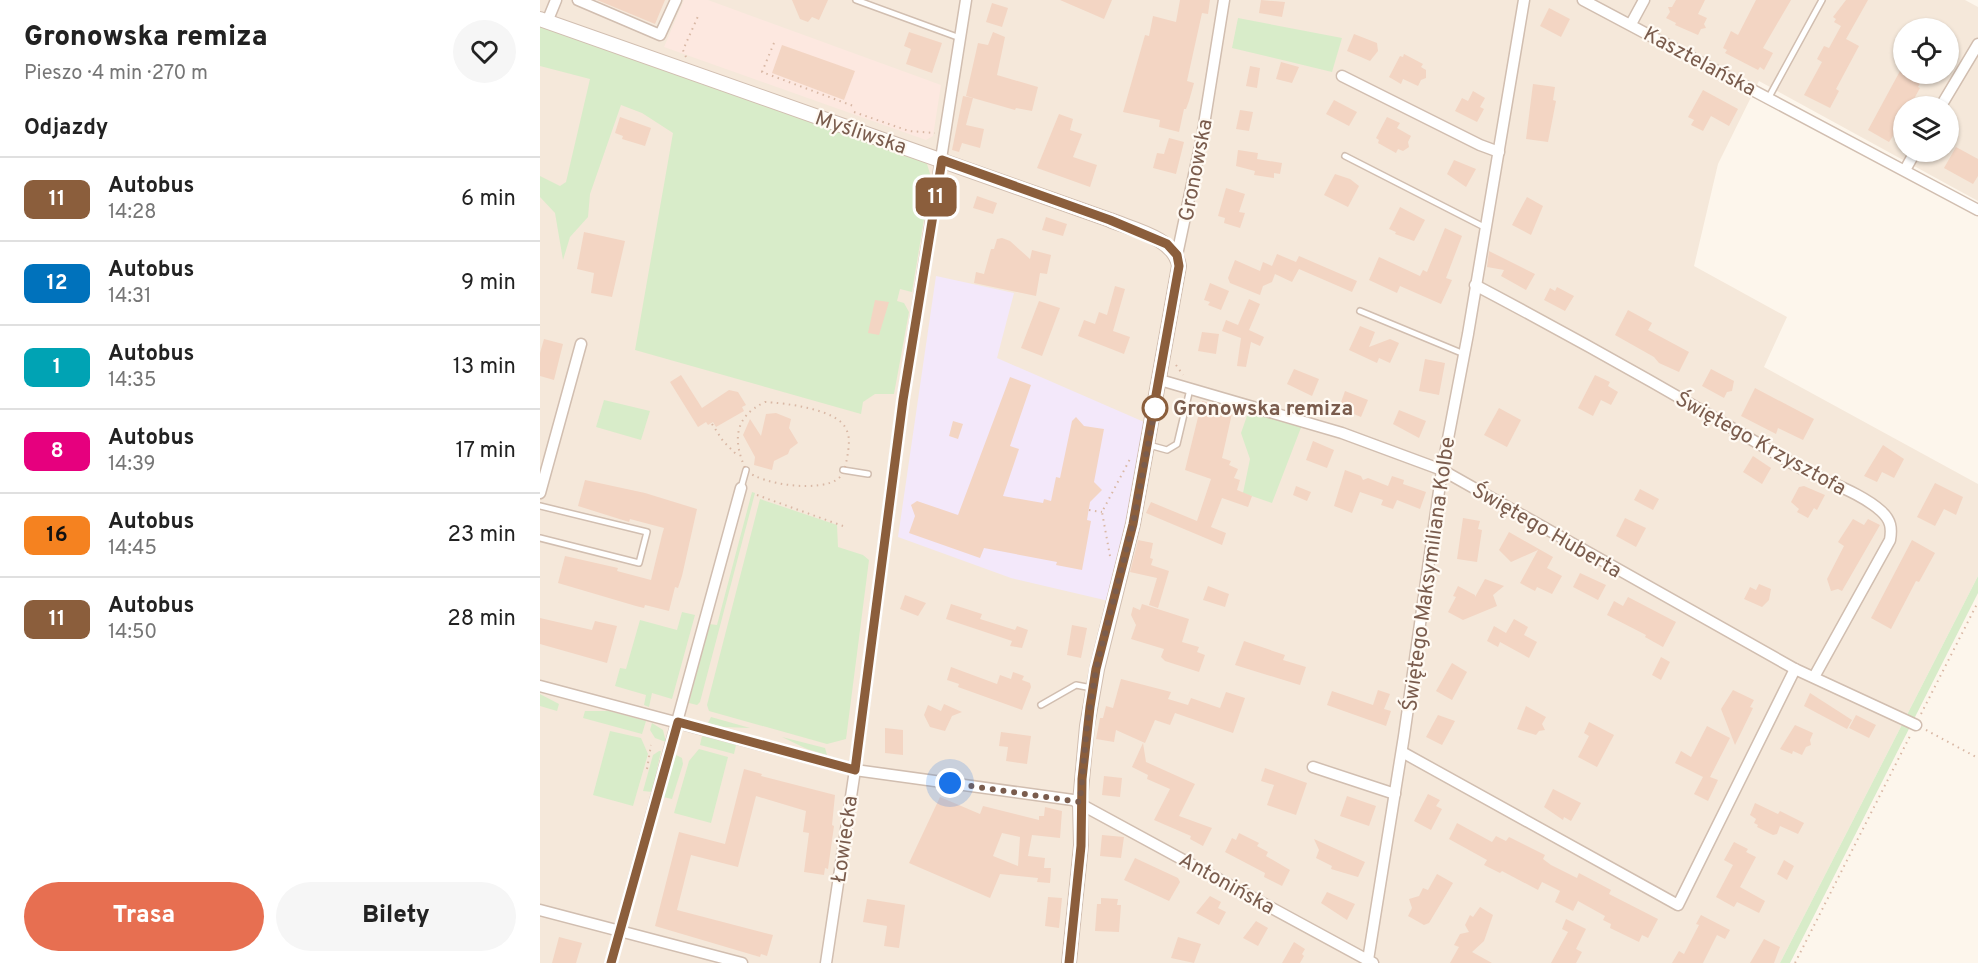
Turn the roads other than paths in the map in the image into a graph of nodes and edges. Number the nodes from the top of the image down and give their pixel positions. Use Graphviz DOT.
graph roads {
  1 [pos="556,0"];
  2 [pos="578,0"];
  3 [pos="676,0"];
  4 [pos="856,0"];
  5 [pos="966,0"];
  6 [pos="1224,0"];
  7 [pos="1524,0"];
  8 [pos="1583,0"];
  9 [pos="1644,0"];
  10 [pos="1822,0"];
  11 [pos="544,20"];
  12 [pos="1631,24"];
  13 [pos="960,38"];
  14 [pos="1978,44"];
  15 [pos="1342,76"];
  16 [pos="1947,96"];
  17 [pos="1769,97"];
  18 [pos="1499,152"];
  19 [pos="1345,156"];
  20 [pos="942,160"];
  21 [pos="1909,162"];
  22 [pos="1905,170"];
  23 [pos="1978,210"];
  24 [pos="1486,228"];
  25 [pos="1177,255"];
  26 [pos="1475,285"];
  27 [pos="1360,311"];
  28 [pos="581,344"];
  29 [pos="1464,354"];
  30 [pos="1160,380"];
  31 [pos="1190,389"];
  32 [pos="1148,445"];
  33 [pos="746,470"];
  34 [pos="843,470"];
  35 [pos="1442,470"];
  36 [pos="868,474"];
  37 [pos="741,488"];
  38 [pos="540,493"];
  39 [pos="540,506"];
  40 [pos="540,538"];
  41 [pos="1796,669"];
  42 [pos="1814,677"];
  43 [pos="540,686"];
  44 [pos="1093,688"];
  45 [pos="1041,705"];
  46 [pos="678,722"];
  47 [pos="1916,724"];
  48 [pos="1402,752"];
  49 [pos="1313,768"];
  50 [pos="855,770"];
  51 [pos="1395,795"];
  52 [pos="1080,802"];
  53 [pos="540,910"];
  54 [pos="620,931"];
  55 [pos="1370,961"];
  56 [pos="611,963"];
  57 [pos="742,963"];
  58 [pos="826,963"];
  59 [pos="1069,963"];
  1 -- 11 [label="street"];
  2 -- 3 [label="street"];
  4 -- 13 [label="lane"];
  5 -- 13 [label="street, Łowiecka"];
  6 -- 25 [label="street, Gronowska"];
  7 -- 18 [label="street, Świętego Maksymiliana Kolbe"];
  8 -- 12 [label="street, Kasztelańska"];
  9 -- 12 [label="street, Kasztelańska"];
  10 -- 17 [label="lane, Kasztelańska"];
  11 -- 20 [label="street, Myśliwska"];
  12 -- 17 [label="street, Kasztelańska"];
  13 -- 20 [label="street, Łowiecka"];
  14 -- 16 [label="street"];
  15 -- 18 [label="street"];
  17 -- 22 [label="street, Kasztelańska"];
  18 -- 24 [label="street, Świętego Maksymiliana Kolbe"];
  19 -- 24 [label="lane"];
  20 -- 25 [label="street, Myśliwska"];
  20 -- 50 [label="street, Łowiecka"];
  21 -- 22 [label="street"];
  22 -- 23 [label="street, Kasztelańska"];
  24 -- 26 [label="street, Świętego Maksymiliana Kolbe"];
  25 -- 30 [label="street, Gronowska"];
  26 -- 29 [label="street, Świętego Maksymiliana Kolbe"];
  26 -- 42 [label="street, Świętego Krzysztofa"];
  27 -- 29 [label="lane"];
  28 -- 38 [label="street"];
  29 -- 35 [label="street, Świętego Maksymiliana Kolbe"];
  30 -- 31 [label="street, Świętego Huberta"];
  30 -- 32 [label="street, Gronowska"];
  31 -- 32 [label="lane"];
  31 -- 35 [label="street, Świętego Huberta"];
  32 -- 44 [label="street, Gronowska"];
  33 -- 37 [label="lane"];
  34 -- 36 [label="lane"];
  35 -- 41 [label="street, Świętego Huberta"];
  35 -- 48 [label="street, Świętego Maksymiliana Kolbe"];
  37 -- 46 [label="street"];
  39 -- 40 [label="lane"];
  41 -- 42 [label="street, Świętego Huberta"];
  41 -- 48 [label="street"];
  42 -- 47 [label="street, Świętego Huberta"];
  43 -- 46 [label="street, Antonińska"];
  44 -- 45 [label="lane"];
  44 -- 52 [label="street, Gronowska"];
  46 -- 50 [label="street, Antonińska"];
  46 -- 54 [label="street"];
  48 -- 51 [label="street, Świętego Maksymiliana Kolbe"];
  49 -- 51 [label="street"];
  50 -- 52 [label="street, Antonińska"];
  50 -- 58 [label="street, Łowiecka"];
  51 -- 55 [label="street, Świętego Maksymiliana Kolbe"];
  52 -- 55 [label="street, Antonińska"];
  52 -- 59 [label="street, Gronowska"];
  53 -- 54 [label="street"];
  54 -- 56 [label="street"];
  54 -- 57 [label="street"];
}
